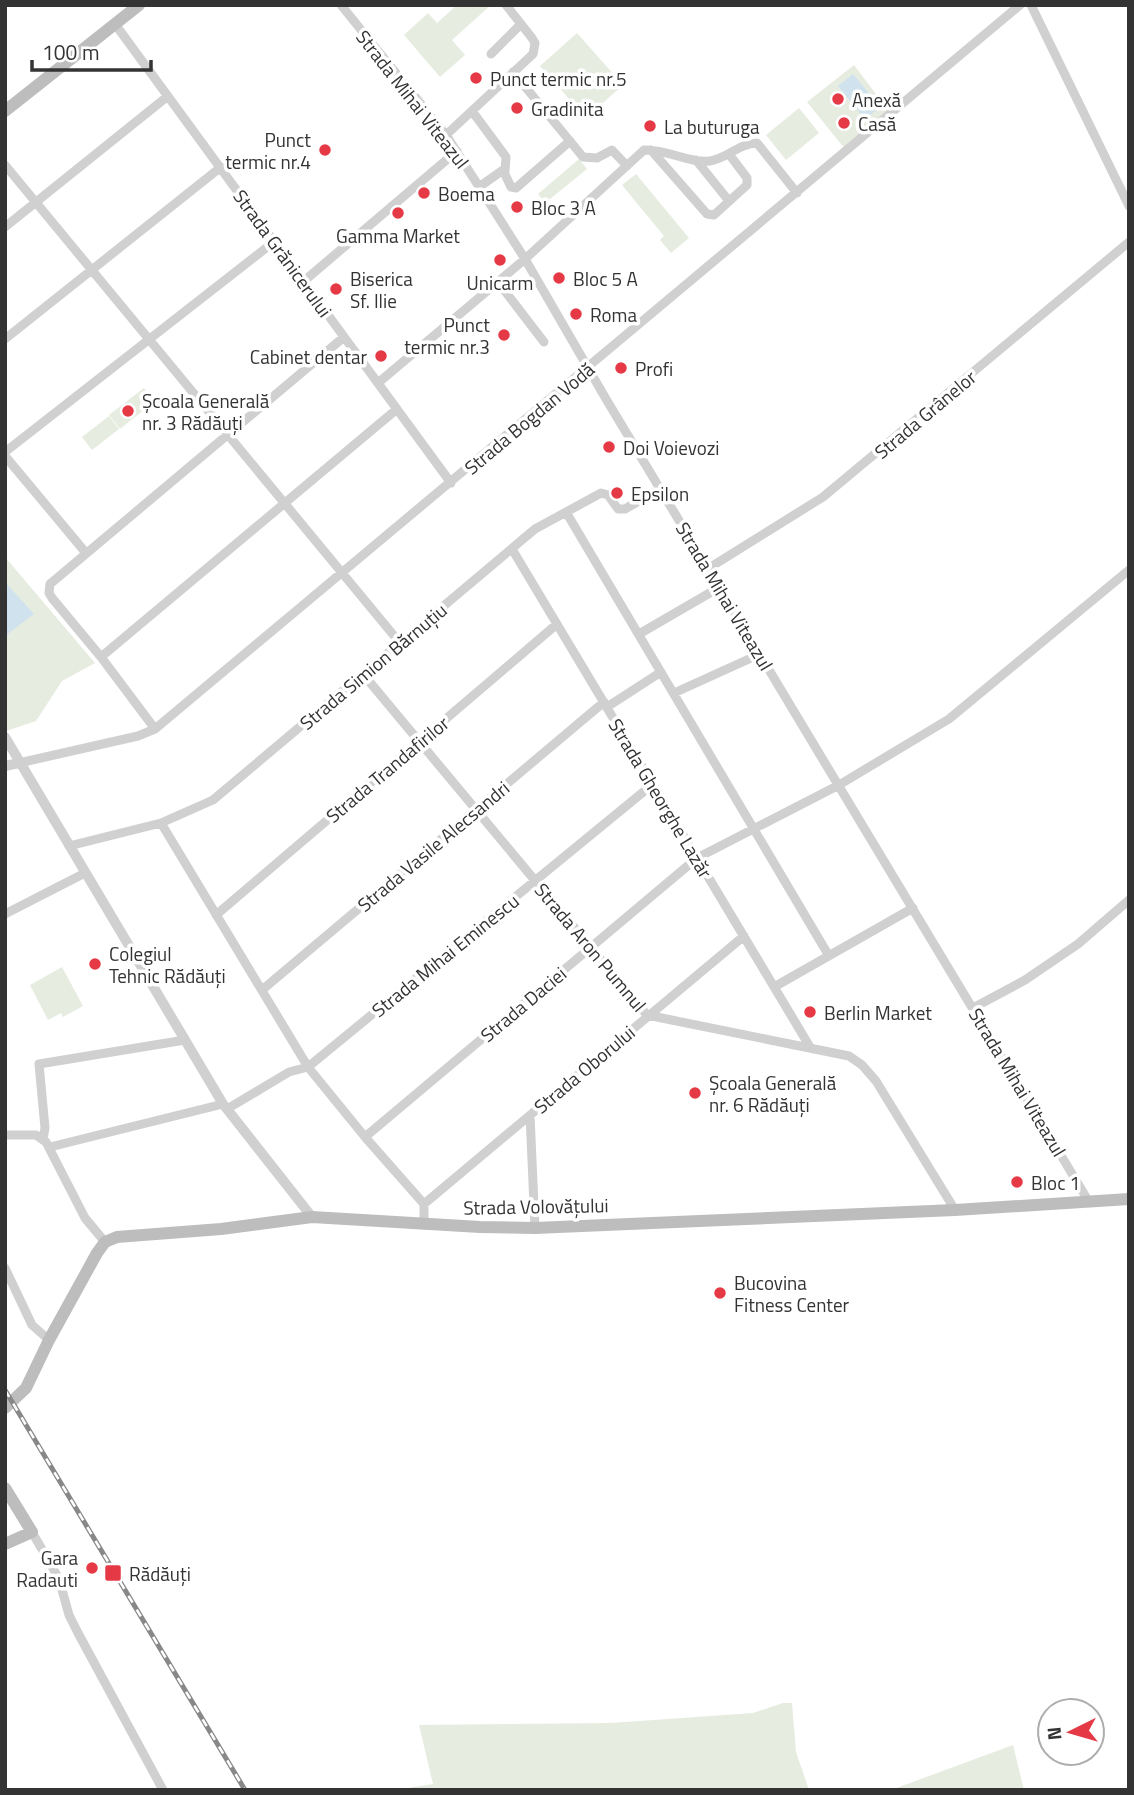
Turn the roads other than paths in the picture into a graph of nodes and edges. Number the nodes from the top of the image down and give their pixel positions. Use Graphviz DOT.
graph roads {
  1 [pos="139,5"];
  2 [pos="341,5"];
  3 [pos="506,5"];
  4 [pos="1020,5"];
  5 [pos="1031,5"];
  6 [pos="116,24"];
  7 [pos="521,24"];
  8 [pos="491,54"];
  9 [pos="513,72"];
  10 [pos="168,96"];
  11 [pos="5,111"];
  12 [pos="472,111"];
  13 [pos="446,135"];
  14 [pos="570,141"];
  15 [pos="651,150"];
  16 [pos="457,151"];
  17 [pos="729,154"];
  18 [pos="696,160"];
  19 [pos="5,165"];
  20 [pos="627,166"];
  21 [pos="220,167"];
  22 [pos="503,170"];
  23 [pos="479,187"];
  24 [pos="797,193"];
  25 [pos="729,201"];
  26 [pos="36,202"];
  27 [pos="1129,206"];
  28 [pos="5,227"];
  29 [pos="275,241"];
  30 [pos="1129,242"];
  31 [pos="525,259"];
  32 [pos="92,270"];
  33 [pos="304,281"];
  34 [pos="498,282"];
  35 [pos="344,337"];
  36 [pos="5,339"];
  37 [pos="150,340"];
  38 [pos="544,342"];
  39 [pos="588,368"];
  40 [pos="378,383"];
  41 [pos="397,409"];
  42 [pos="228,435"];
  43 [pos="5,454"];
  44 [pos="451,483"];
  45 [pos="660,489"];
  46 [pos="284,503"];
  47 [pos="566,512"];
  48 [pos="512,548"];
  49 [pos="86,553"];
  50 [pos="709,568"];
  51 [pos="1129,570"];
  52 [pos="342,573"];
  53 [pos="720,587"];
  54 [pos="557,624"];
  55 [pos="639,634"];
  56 [pos="400,643"];
  57 [pos="760,653"];
  58 [pos="100,657"];
  59 [pos="661,672"];
  60 [pos="363,674"];
  61 [pos="674,693"];
  62 [pos="605,704"];
  63 [pos="155,729"];
  64 [pos="5,737"];
  65 [pos="419,742"];
  66 [pos="19,763"];
  67 [pos="5,766"];
  68 [pos="653,784"];
  69 [pos="839,785"];
  70 [pos="476,809"];
  71 [pos="161,823"];
  72 [pos="755,830"];
  73 [pos="69,846"];
  74 [pos="697,858"];
  75 [pos="85,873"];
  76 [pos="536,882"];
  77 [pos="1129,900"];
  78 [pos="913,908"];
  79 [pos="5,914"];
  80 [pos="216,915"];
  81 [pos="744,936"];
  82 [pos="590,947"];
  83 [pos="829,956"];
  84 [pos="774,987"];
  85 [pos="262,990"];
  86 [pos="973,1008"];
  87 [pos="647,1015"];
  88 [pos="185,1041"];
  89 [pos="810,1047"];
  90 [pos="308,1067"];
  91 [pos="225,1107"];
  92 [pos="530,1115"];
  93 [pos="5,1135"];
  94 [pos="365,1137"];
  95 [pos="46,1143"];
  96 [pos="1129,1199"];
  97 [pos="1089,1202"];
  98 [pos="424,1203"];
  99 [pos="954,1210"];
  100 [pos="312,1217"];
  101 [pos="424,1225"];
  102 [pos="535,1228"];
  103 [pos="105,1242"];
  104 [pos="5,1268"];
  105 [pos="49,1340"];
  106 [pos="5,1408"];
  107 [pos="5,1488"];
  108 [pos="32,1532"];
  109 [pos="5,1544"];
  110 [pos="163,1790"];
  1 -- 6 [label="main road"];
  2 -- 13 [label="street, Strada Mihai Viteazul"];
  3 -- 7 [label="street"];
  4 -- 24 [label="street, Strada Bogdan Vodă"];
  5 -- 27 [label="street"];
  6 -- 10 [label="street, Strada Grănicerului"];
  6 -- 11 [label="main road"];
  7 -- 8 [label="street"];
  7 -- 9 [label="street"];
  9 -- 12 [label="street"];
  9 -- 14 [label="street"];
  10 -- 21 [label="street, Strada Grănicerului"];
  10 -- 26 [label="street"];
  12 -- 13 [label="street"];
  12 -- 22 [label="street"];
  13 -- 16 [label="street, Strada Mihai Viteazul"];
  14 -- 20 [label="street"];
  14 -- 22 [label="street"];
  15 -- 18 [label="street"];
  15 -- 20 [label="street"];
  15 -- 25 [label="street"];
  16 -- 23 [label="street, Strada Mihai Viteazul"];
  16 -- 33 [label="street"];
  17 -- 18 [label="street"];
  17 -- 24 [label="street"];
  17 -- 25 [label="street"];
  18 -- 25 [label="street"];
  19 -- 26 [label="street"];
  20 -- 31 [label="street"];
  21 -- 29 [label="street, Strada Grănicerului"];
  21 -- 32 [label="street"];
  22 -- 23 [label="street"];
  23 -- 31 [label="street, Strada Mihai Viteazul"];
  24 -- 39 [label="street, Strada Bogdan Vodă"];
  26 -- 28 [label="street"];
  26 -- 32 [label="street"];
  29 -- 33 [label="street, Strada Grănicerului"];
  29 -- 37 [label="street"];
  30 -- 50 [label="street, Strada Grânelor"];
  31 -- 34 [label="street"];
  31 -- 39 [label="street, Strada Mihai Viteazul"];
  32 -- 36 [label="street"];
  32 -- 37 [label="street"];
  33 -- 35 [label="street, Strada Grănicerului"];
  34 -- 38 [label="street"];
  34 -- 40 [label="street"];
  35 -- 40 [label="street, Strada Grănicerului"];
  35 -- 42 [label="street"];
  37 -- 42 [label="street"];
  37 -- 43 [label="street"];
  39 -- 44 [label="street, Strada Bogdan Vodă"];
  39 -- 45 [label="street, Strada Mihai Viteazul"];
  40 -- 41 [label="street, Strada Grănicerului"];
  41 -- 44 [label="street, Strada Grănicerului"];
  41 -- 46 [label="street"];
  42 -- 46 [label="street"];
  42 -- 49 [label="street"];
  43 -- 49 [label="street"];
  44 -- 52 [label="street, Strada Bogdan Vodă"];
  45 -- 47 [label="street, Strada Simion Bărnuțiu"];
  45 -- 50 [label="street, Strada Mihai Viteazul"];
  46 -- 52 [label="street"];
  46 -- 58 [label="street"];
  47 -- 48 [label="street, Strada Simion Bărnuțiu"];
  47 -- 55 [label="street"];
  48 -- 54 [label="street, Strada Gheorghe Lazăr"];
  48 -- 56 [label="street, Strada Simion Bărnuțiu"];
  49 -- 58 [label="street"];
  50 -- 53 [label="street, Strada Mihai Viteazul"];
  51 -- 69 [label="street, Strada Daciei"];
  52 -- 56 [label="street"];
  52 -- 63 [label="street, Strada Bogdan Vodă"];
  53 -- 55 [label="street"];
  53 -- 57 [label="street, Strada Mihai Viteazul"];
  54 -- 62 [label="street, Strada Gheorghe Lazăr"];
  54 -- 65 [label="street, Strada Trandafirilor"];
  55 -- 59 [label="street"];
  56 -- 60 [label="street, Strada Simion Bărnuțiu"];
  57 -- 61 [label="street"];
  57 -- 69 [label="street, Strada Mihai Viteazul"];
  58 -- 63 [label="street"];
  59 -- 61 [label="street"];
  59 -- 62 [label="street, Strada Vasile Alecsandri"];
  60 -- 65 [label="street, Strada Aron Pumnul"];
  60 -- 71 [label="street, Strada Simion Bărnuțiu"];
  61 -- 72 [label="street"];
  62 -- 68 [label="street, Strada Gheorghe Lazăr"];
  62 -- 70 [label="street, Strada Vasile Alecsandri"];
  63 -- 66 [label="street, Strada Bogdan Vodă"];
  64 -- 66 [label="street"];
  65 -- 70 [label="street, Strada Aron Pumnul"];
  65 -- 80 [label="street, Strada Trandafirilor"];
  66 -- 67 [label="street, Strada Bogdan Vodă"];
  66 -- 73 [label="street"];
  68 -- 74 [label="street, Strada Gheorghe Lazăr"];
  68 -- 76 [label="street, Strada Mihai Eminescu"];
  69 -- 72 [label="street, Strada Daciei"];
  69 -- 78 [label="street, Strada Mihai Viteazul"];
  70 -- 76 [label="street, Strada Aron Pumnul"];
  70 -- 85 [label="street, Strada Vasile Alecsandri"];
  71 -- 73 [label="street, Strada Simion Bărnuțiu"];
  71 -- 80 [label="street"];
  72 -- 74 [label="street, Strada Daciei"];
  72 -- 83 [label="street"];
  73 -- 75 [label="street"];
  74 -- 81 [label="street, Strada Gheorghe Lazăr"];
  74 -- 82 [label="street, Strada Daciei"];
  75 -- 79 [label="street"];
  75 -- 88 [label="street"];
  76 -- 82 [label="street, Strada Aron Pumnul"];
  76 -- 90 [label="street, Strada Mihai Eminescu"];
  77 -- 86 [label="street"];
  78 -- 83 [label="street"];
  78 -- 86 [label="street, Strada Mihai Viteazul"];
  80 -- 85 [label="street"];
  81 -- 84 [label="street, Strada Gheorghe Lazăr"];
  81 -- 87 [label="street, Strada Oborului"];
  82 -- 87 [label="street, Strada Aron Pumnul"];
  82 -- 94 [label="street, Strada Daciei"];
  83 -- 84 [label="street"];
  84 -- 89 [label="street, Strada Gheorghe Lazăr"];
  85 -- 90 [label="street"];
  86 -- 97 [label="street, Strada Mihai Viteazul"];
  87 -- 89 [label="street, Strada Aron Pumnul"];
  87 -- 92 [label="street, Strada Oborului"];
  88 -- 91 [label="street"];
  88 -- 95 [label="street"];
  89 -- 99 [label="street, Strada Aron Pumnul"];
  90 -- 91 [label="street, Strada Mihai Eminescu"];
  90 -- 94 [label="street"];
  91 -- 95 [label="street, Strada Mihai Eminescu"];
  91 -- 100 [label="street"];
  92 -- 98 [label="street, Strada Oborului"];
  92 -- 102 [label="street"];
  93 -- 95 [label="street"];
  94 -- 98 [label="street"];
  95 -- 103 [label="street"];
  96 -- 97 [label="main road, Strada Volovățului"];
  97 -- 99 [label="main road, Strada Volovățului"];
  98 -- 101 [label="street"];
  99 -- 102 [label="main road, Strada Volovățului"];
  100 -- 101 [label="main road, Strada Volovățului"];
  100 -- 103 [label="main road, Strada Volovățului"];
  101 -- 102 [label="main road, Strada Volovățului"];
  103 -- 105 [label="main road"];
  104 -- 105 [label="street"];
  105 -- 106 [label="main road"];
  107 -- 108 [label="main road"];
  108 -- 109 [label="main road"];
  108 -- 110 [label="street"];
}
